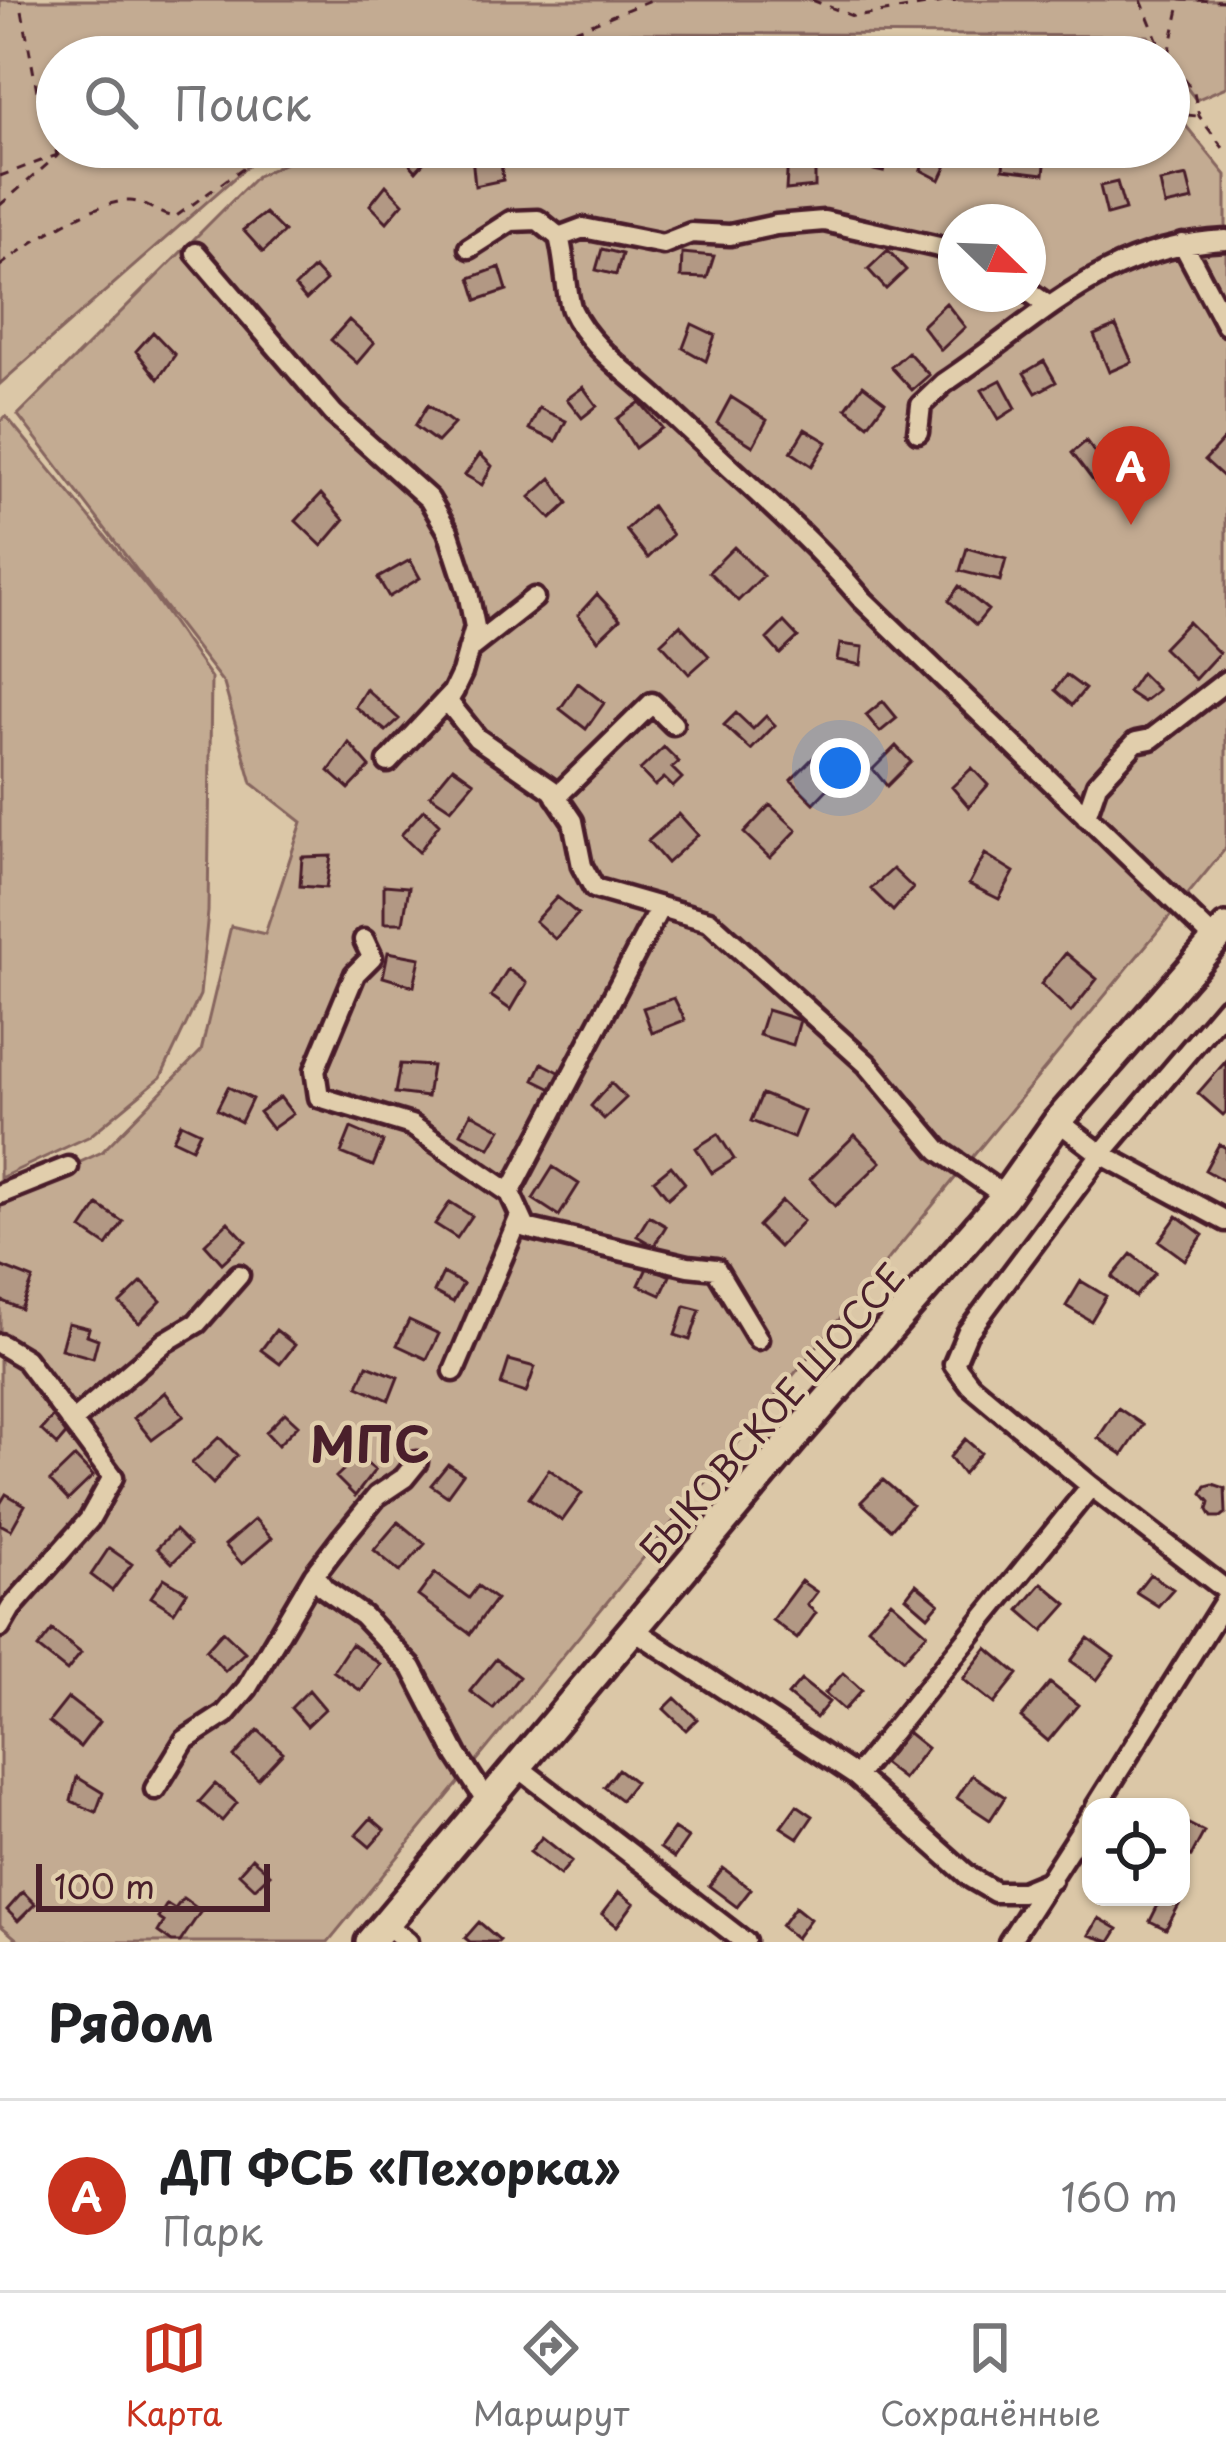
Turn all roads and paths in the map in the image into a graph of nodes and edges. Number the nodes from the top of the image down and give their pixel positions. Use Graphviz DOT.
graph roads {
  1 [pos="20,0"];
  2 [pos="651,0"];
  3 [pos="812,0"];
  4 [pos="956,0"];
  5 [pos="1141,0"];
  6 [pos="1226,1"];
  7 [pos="551,36"];
  8 [pos="1158,36"];
  9 [pos="1172,36"];
  10 [pos="36,83"];
  11 [pos="1190,89"];
  12 [pos="1190,115"];
  13 [pos="1199,116"];
  14 [pos="1226,152"];
  15 [pos="36,163"];
  16 [pos="43,168"];
  17 [pos="243,168"];
  18 [pos="0,176"];
  19 [pos="0,206"];
  20 [pos="559,237"];
  21 [pos="1226,240"];
  22 [pos="1183,244"];
  23 [pos="469,248"];
  24 [pos="938,250"];
  25 [pos="196,253"];
  26 [pos="1,262"];
  27 [pos="1046,305"];
  28 [pos="1049,307"];
  29 [pos="1226,325"];
  30 [pos="918,432"];
  31 [pos="534,598"];
  32 [pos="468,650"];
  33 [pos="1226,681"];
  34 [pos="454,691"];
  35 [pos="673,724"];
  36 [pos="388,762"];
  37 [pos="556,797"];
  38 [pos="1086,815"];
  39 [pos="659,909"];
  40 [pos="1221,934"];
  41 [pos="364,940"];
  42 [pos="1226,1007"];
  43 [pos="1058,1121"];
  44 [pos="1101,1154"];
  45 [pos="68,1167"];
  46 [pos="510,1193"];
  47 [pos="0,1194"];
  48 [pos="1005,1196"];
  49 [pos="520,1216"];
  50 [pos="1226,1221"];
  51 [pos="239,1274"];
  52 [pos="758,1340"];
  53 [pos="0,1344"];
  54 [pos="454,1370"];
  55 [pos="73,1421"];
  56 [pos="417,1462"];
  57 [pos="1090,1486"];
  58 [pos="314,1575"];
  59 [pos="1226,1594"];
  60 [pos="0,1627"];
  61 [pos="633,1629"];
  62 [pos="518,1768"];
  63 [pos="856,1776"];
  64 [pos="155,1789"];
  65 [pos="1101,1798"];
  66 [pos="488,1803"];
  67 [pos="1082,1830"];
  68 [pos="1051,1880"];
  69 [pos="388,1936"];
  70 [pos="745,1942"];
  71 [pos="1009,1942"];
  1 -- 10 [label="path"];
  2 -- 7 [label="path"];
  3 -- 4 [label="path"];
  5 -- 8 [label="path"];
  6 -- 9 [label="path"];
  11 -- 13 [label="path"];
  12 -- 13 [label="path"];
  13 -- 14 [label="path"];
  15 -- 18 [label="path"];
  16 -- 19 [label="path"];
  17 -- 26 [label="path"];
  20 -- 23 [label="street"];
  20 -- 24 [label="street"];
  20 -- 38 [label="street"];
  21 -- 22 [label="street"];
  22 -- 28 [label="street"];
  22 -- 29 [label="street"];
  25 -- 32 [label="street"];
  27 -- 28 [label="street"];
  28 -- 30 [label="street"];
  31 -- 32 [label="street"];
  32 -- 34 [label="street"];
  33 -- 38 [label="street"];
  34 -- 36 [label="street"];
  34 -- 37 [label="street"];
  35 -- 37 [label="street"];
  37 -- 39 [label="street"];
  38 -- 40 [label="street"];
  39 -- 46 [label="street"];
  39 -- 48 [label="street"];
  40 -- 43 [label="main road, БЫКОВСКОЕ ШОССЕ"];
  41 -- 46 [label="street"];
  42 -- 44 [label="street"];
  43 -- 44 [label="street"];
  43 -- 48 [label="main road, БЫКОВСКОЕ ШОССЕ"];
  44 -- 50 [label="street"];
  44 -- 57 [label="street"];
  45 -- 47 [label="street"];
  46 -- 49 [label="street"];
  48 -- 61 [label="main road, БЫКОВСКОЕ ШОССЕ"];
  49 -- 52 [label="street"];
  49 -- 54 [label="street"];
  51 -- 55 [label="street"];
  53 -- 55 [label="street"];
  55 -- 60 [label="street"];
  56 -- 58 [label="street"];
  57 -- 59 [label="street"];
  57 -- 63 [label="street"];
  58 -- 64 [label="street"];
  58 -- 66 [label="street"];
  59 -- 65 [label="street"];
  61 -- 62 [label="main road, БЫКОВСКОЕ ШОССЕ"];
  61 -- 63 [label="street"];
  62 -- 66 [label="main road, БЫКОВСКОЕ ШОССЕ"];
  62 -- 70 [label="street"];
  63 -- 68 [label="street"];
  66 -- 69 [label="main road, БЫКОВСКОЕ ШОССЕ"];
  67 -- 68 [label="street"];
  68 -- 71 [label="street"];
}
